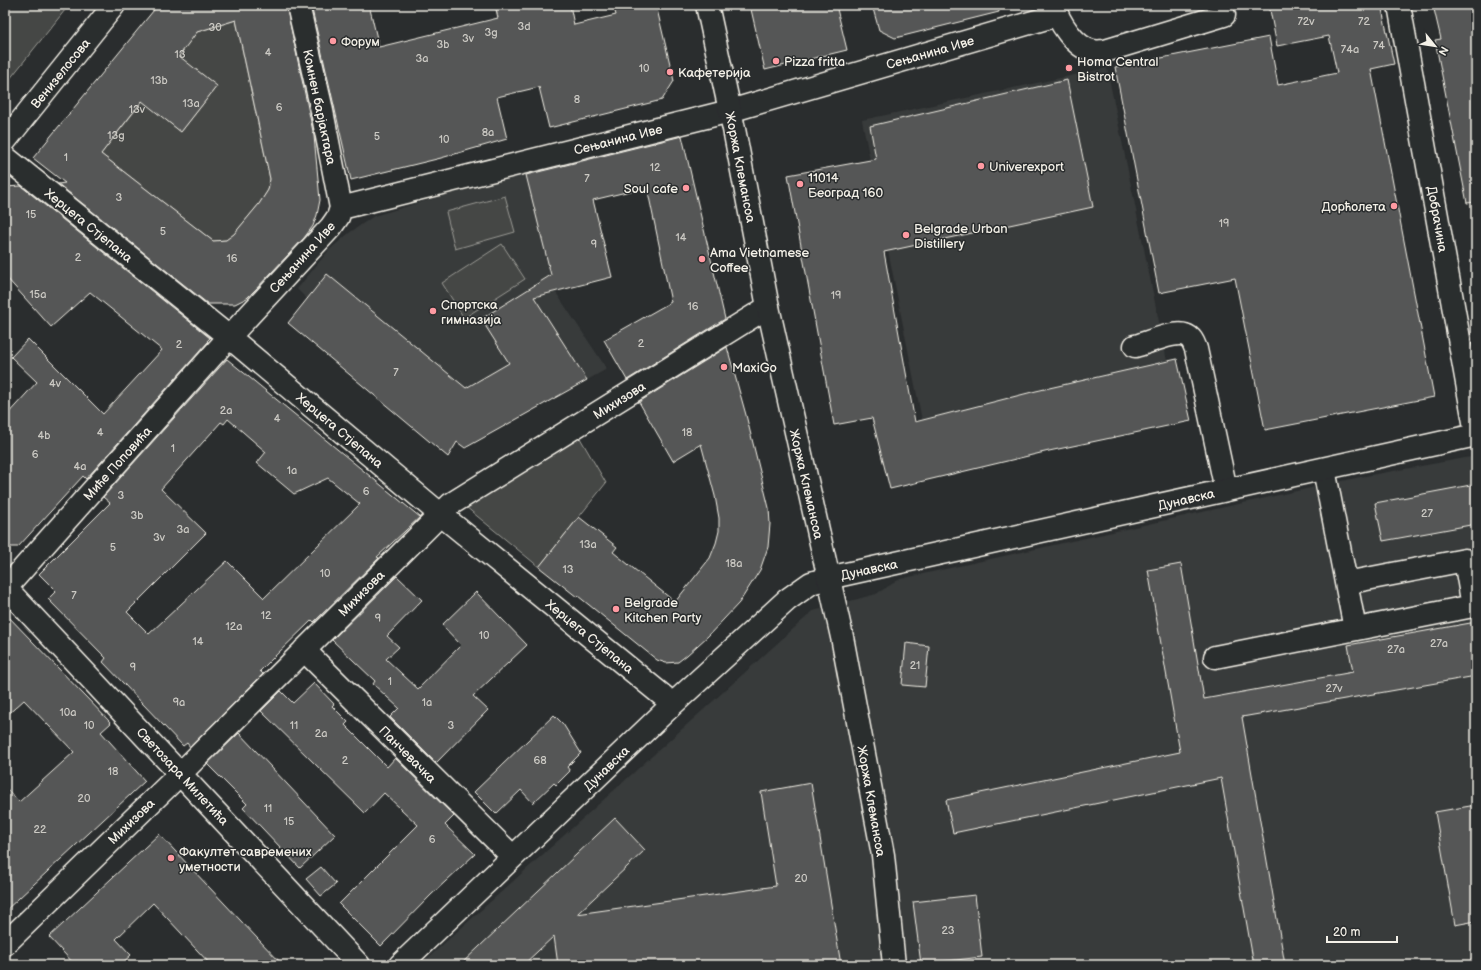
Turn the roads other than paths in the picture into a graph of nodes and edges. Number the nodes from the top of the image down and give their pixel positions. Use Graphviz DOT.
graph roads {
  1 [pos="114,5"];
  2 [pos="298,5"];
  3 [pos="707,5"];
  4 [pos="1399,5"];
  5 [pos="1055,10"];
  6 [pos="1224,15"];
  7 [pos="730,111"];
  8 [pos="5,141"];
  9 [pos="5,157"];
  10 [pos="341,208"];
  11 [pos="768,308"];
  12 [pos="229,337"];
  13 [pos="1136,346"];
  14 [pos="1476,434"];
  15 [pos="1324,469"];
  16 [pos="1226,490"];
  17 [pos="440,514"];
  18 [pos="828,578"];
  19 [pos="1346,584"];
  20 [pos="5,588"];
  21 [pos="1355,629"];
  22 [pos="304,650"];
  23 [pos="1215,657"];
  24 [pos="673,704"];
  25 [pos="181,773"];
  26 [pos="513,857"];
  27 [pos="5,944"];
  28 [pos="359,965"];
  29 [pos="400,965"];
  30 [pos="894,965"];
  1 -- 8 [label="street, Венизелосова"];
  2 -- 10 [label="street, Комнен барјактара"];
  3 -- 7 [label="street, Жоржа Клемансоа"];
  4 -- 14 [label="street, Добрачина"];
  5 -- 6 [label="street"];
  5 -- 7 [label="street, Сењанина Иве"];
  7 -- 10 [label="street, Сењанина Иве"];
  7 -- 11 [label="street, Жоржа Клемансоа"];
  9 -- 12 [label="street, Херцега Стјепана"];
  10 -- 12 [label="street, Сењанина Иве"];
  11 -- 17 [label="street, Михизова"];
  11 -- 18 [label="street, Жоржа Клемансоа"];
  12 -- 17 [label="street, Херцега Стјепана"];
  12 -- 20 [label="street, Миће Поповића"];
  13 -- 16 [label="street"];
  14 -- 15 [label="street, Дунавска"];
  15 -- 16 [label="street, Дунавска"];
  15 -- 19 [label="street"];
  16 -- 18 [label="street, Дунавска"];
  17 -- 22 [label="street, Михизова"];
  17 -- 24 [label="street, Херцега Стјепана"];
  18 -- 24 [label="street, Дунавска"];
  18 -- 30 [label="street, Жоржа Клемансоа"];
  19 -- 21 [label="street"];
  19 -- 21 [label="street"];
  20 -- 25 [label="street, Светозара Милетића"];
  21 -- 23 [label="street"];
  22 -- 25 [label="street, Михизова"];
  22 -- 26 [label="street, Панчевачка"];
  24 -- 26 [label="street, Дунавска"];
  25 -- 27 [label="street, Михизова"];
  25 -- 28 [label="street, Светозара Милетића"];
  26 -- 29 [label="street, Дунавска"];
}
